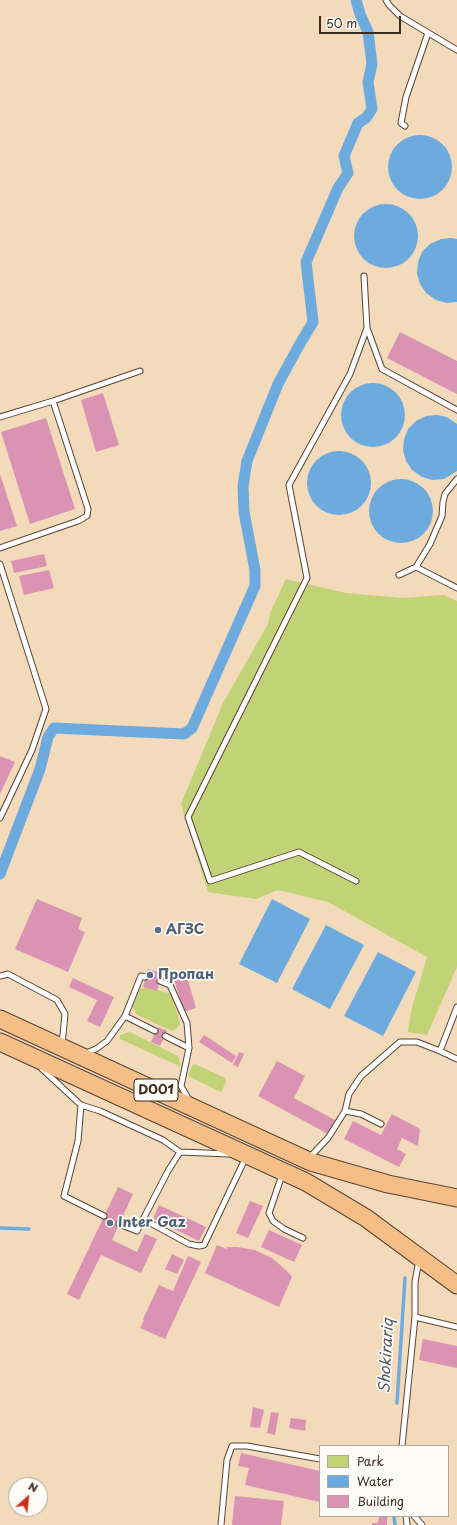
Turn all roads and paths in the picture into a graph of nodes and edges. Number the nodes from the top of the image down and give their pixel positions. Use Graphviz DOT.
graph roads {
  1 [pos="386,0"];
  2 [pos="428,33"];
  3 [pos="457,50"];
  4 [pos="405,126"];
  5 [pos="364,276"];
  6 [pos="367,328"];
  7 [pos="140,371"];
  8 [pos="53,401"];
  9 [pos="457,410"];
  10 [pos="0,417"];
  11 [pos="457,479"];
  12 [pos="0,548"];
  13 [pos="0,567"];
  14 [pos="416,567"];
  15 [pos="399,575"];
  16 [pos="457,588"];
  17 [pos="0,818"];
  18 [pos="356,881"];
  19 [pos="0,976"];
  20 [pos="145,977"];
  21 [pos="160,981"];
  22 [pos="457,1007"];
  23 [pos="125,1016"];
  24 [pos="0,1019"];
  25 [pos="155,1031"];
  26 [pos="165,1036"];
  27 [pos="0,1042"];
  28 [pos="62,1048"];
  29 [pos="188,1048"];
  30 [pos="440,1051"];
  31 [pos="26,1054"];
  32 [pos="79,1055"];
  33 [pos="457,1059"];
  34 [pos="139,1083"];
  35 [pos="130,1102"];
  36 [pos="80,1105"];
  37 [pos="193,1108"];
  38 [pos="345,1111"];
  39 [pos="381,1124"];
  40 [pos="180,1152"];
  41 [pos="246,1155"];
  42 [pos="309,1161"];
  43 [pos="283,1172"];
  44 [pos="457,1198"];
  45 [pos="104,1216"];
  46 [pos="143,1219"];
  47 [pos="119,1224"];
  48 [pos="303,1238"];
  49 [pos="420,1258"];
  50 [pos="457,1285"];
  51 [pos="415,1317"];
  52 [pos="457,1327"];
  53 [pos="402,1445"];
  54 [pos="319,1458"];
  55 [pos="415,1517"];
  56 [pos="221,1525"];
  57 [pos="422,1525"];
  1 -- 2 [label="lane"];
  2 -- 3 [label="lane"];
  2 -- 4 [label="lane"];
  5 -- 6 [label="lane"];
  6 -- 9 [label="lane"];
  6 -- 18 [label="lane"];
  7 -- 8 [label="lane"];
  8 -- 10 [label="lane"];
  8 -- 12 [label="lane"];
  11 -- 14 [label="lane"];
  13 -- 17 [label="lane"];
  14 -- 15 [label="lane"];
  14 -- 16 [label="lane"];
  19 -- 28 [label="lane"];
  20 -- 23 [label="lane"];
  21 -- 29 [label="lane"];
  22 -- 30 [label="lane"];
  23 -- 25 [label="lane"];
  23 -- 32 [label="lane"];
  24 -- 28 [label="highway, D001"];
  26 -- 29 [label="lane"];
  27 -- 31 [label="highway, D001"];
  28 -- 32 [label="highway, D001"];
  29 -- 37 [label="lane"];
  30 -- 33 [label="lane"];
  30 -- 38 [label="lane"];
  31 -- 35 [label="highway, D001"];
  31 -- 36 [label="lane"];
  32 -- 34 [label="highway, D001"];
  34 -- 35 [label="highway"];
  34 -- 37 [label="highway, D001"];
  35 -- 41 [label="highway, D001"];
  36 -- 40 [label="lane"];
  36 -- 45 [label="lane"];
  37 -- 42 [label="highway, D001"];
  38 -- 39 [label="lane"];
  38 -- 42 [label="lane"];
  40 -- 41 [label="lane"];
  40 -- 46 [label="lane"];
  41 -- 43 [label="highway, D001"];
  41 -- 46 [label="lane"];
  42 -- 44 [label="highway, D001"];
  43 -- 48 [label="lane"];
  43 -- 49 [label="highway, D001"];
  46 -- 47 [label="lane"];
  49 -- 50 [label="highway, D001"];
  49 -- 51 [label="lane"];
  51 -- 52 [label="lane"];
  51 -- 53 [label="lane"];
  54 -- 56 [label="lane"];
  55 -- 57 [label="lane"];
}
